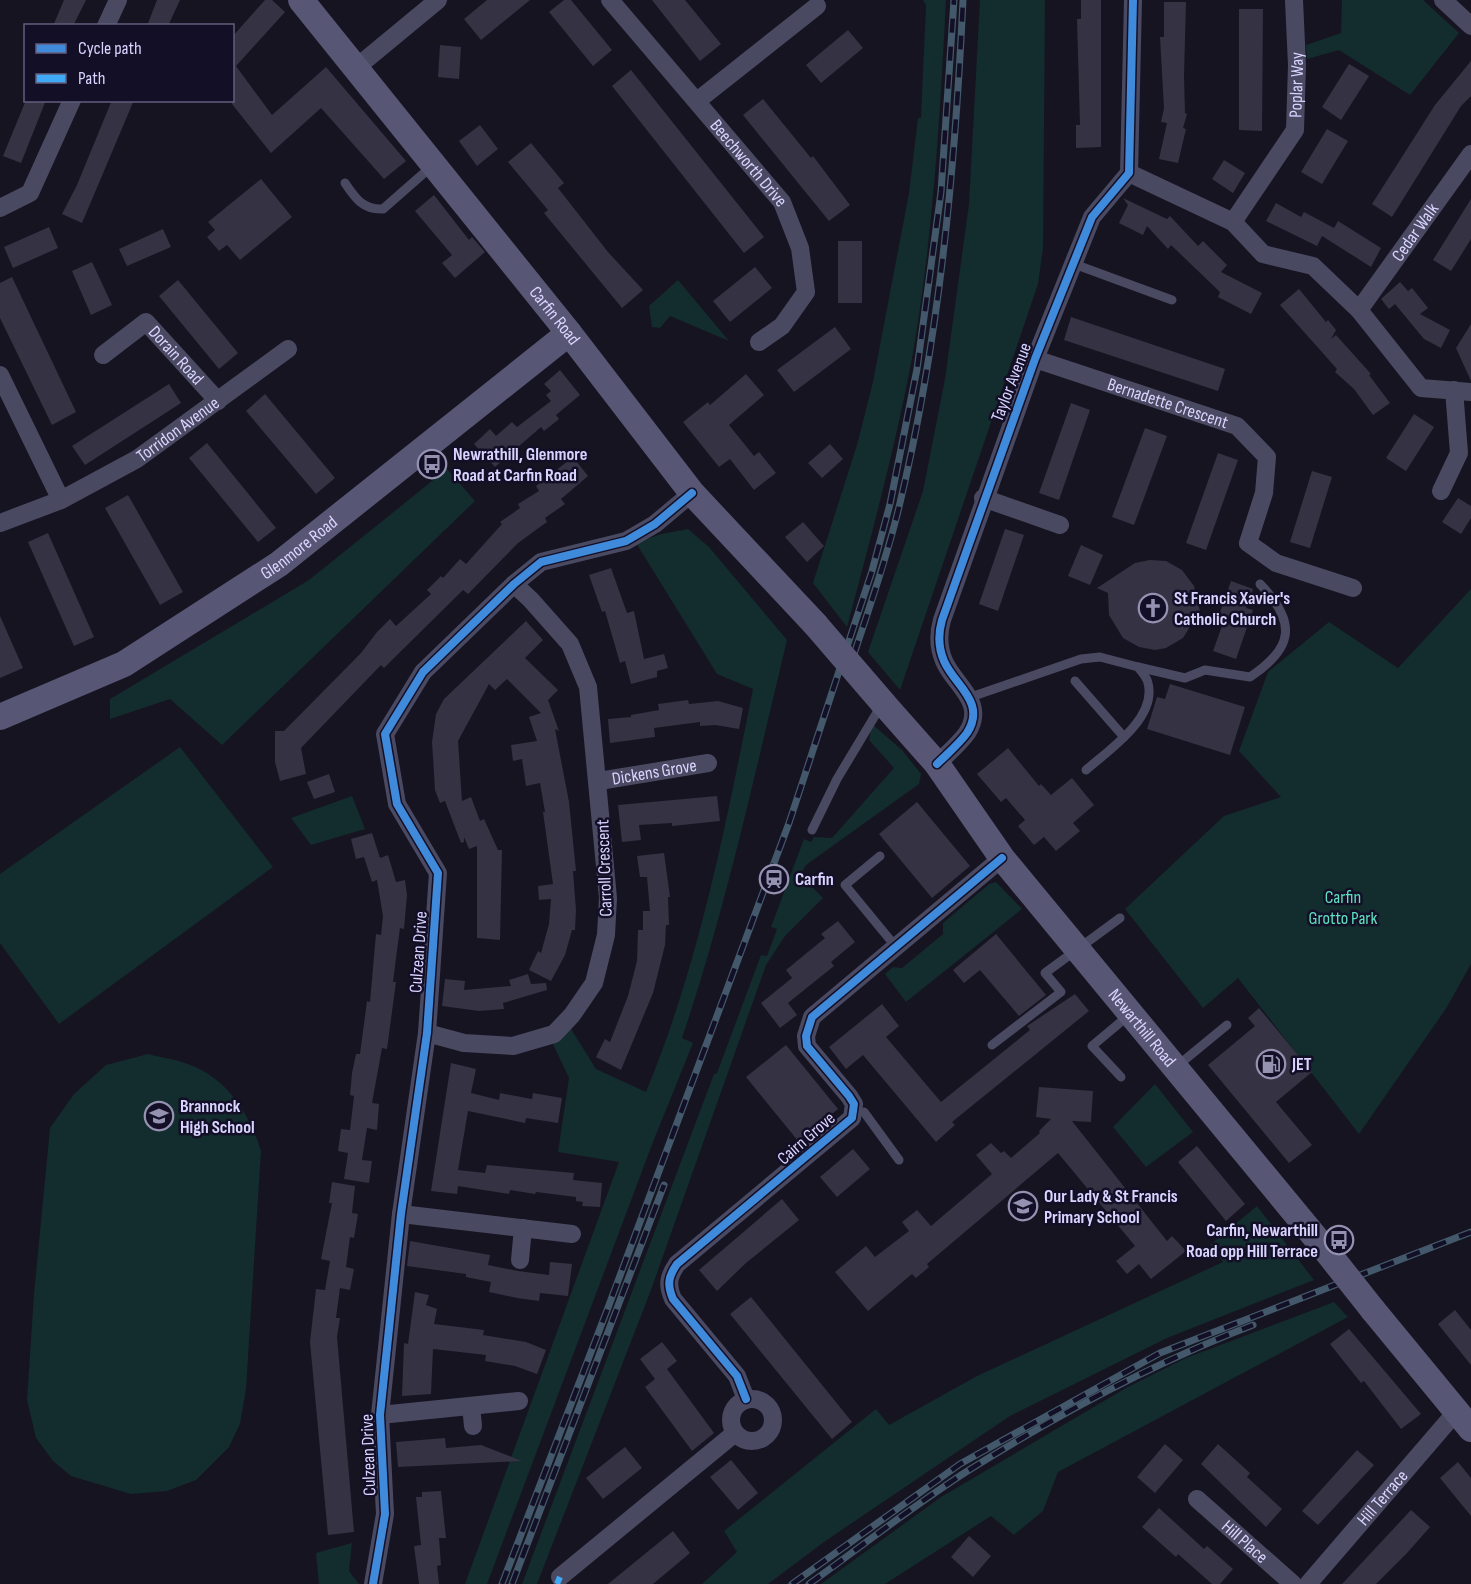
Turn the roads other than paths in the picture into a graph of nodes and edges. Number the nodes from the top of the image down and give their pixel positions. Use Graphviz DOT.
graph roads {
  1 [pos="118,0"];
  2 [pos="301,0"];
  3 [pos="438,0"];
  4 [pos="610,0"];
  5 [pos="1133,0"];
  6 [pos="1294,0"];
  7 [pos="1443,0"];
  8 [pos="817,6"];
  9 [pos="107,24"];
  10 [pos="1471,26"];
  11 [pos="357,67"];
  12 [pos="697,101"];
  13 [pos="71,102"];
  14 [pos="1471,153"];
  15 [pos="434,164"];
  16 [pos="1129,173"];
  17 [pos="345,183"];
  18 [pos="0,208"];
  19 [pos="1233,222"];
  20 [pos="1074,264"];
  21 [pos="1172,300"];
  22 [pos="1359,310"];
  23 [pos="569,333"];
  24 [pos="759,342"];
  25 [pos="288,349"];
  26 [pos="103,355"];
  27 [pos="1035,359"];
  28 [pos="0,375"];
  29 [pos="1462,391"];
  30 [pos="218,401"];
  31 [pos="1441,491"];
  32 [pos="692,493"];
  33 [pos="983,498"];
  34 [pos="62,500"];
  35 [pos="0,523"];
  36 [pos="1060,525"];
  37 [pos="513,584"];
  38 [pos="1260,584"];
  39 [pos="1353,588"];
  40 [pos="815,624"];
  41 [pos="1138,667"];
  42 [pos="1075,681"];
  43 [pos="968,698"];
  44 [pos="883,703"];
  45 [pos="0,717"];
  46 [pos="1124,737"];
  47 [pos="708,762"];
  48 [pos="937,764"];
  49 [pos="1086,770"];
  50 [pos="599,781"];
  51 [pos="812,830"];
  52 [pos="880,856"];
  53 [pos="1002,858"];
  54 [pos="1120,918"];
  55 [pos="896,947"];
  56 [pos="1077,948"];
  57 [pos="1131,1013"];
  58 [pos="1227,1025"];
  59 [pos="428,1033"];
  60 [pos="992,1045"];
  61 [pos="1176,1067"];
  62 [pos="1121,1077"];
  63 [pos="854,1112"];
  64 [pos="899,1160"];
  65 [pos="401,1214"];
  66 [pos="523,1228"];
  67 [pos="572,1234"];
  68 [pos="520,1260"];
  69 [pos="746,1399"];
  70 [pos="519,1401"];
  71 [pos="471,1406"];
  72 [pos="380,1416"];
  73 [pos="1464,1420"];
  74 [pos="473,1426"];
  75 [pos="735,1433"];
  76 [pos="1197,1499"];
  77 [pos="560,1577"];
  78 [pos="373,1584"];
  79 [pos="1293,1584"];
  80 [pos="1308,1584"];
  1 -- 9 [label="street"];
  2 -- 11 [label="main road, Carfin Road"];
  3 -- 11 [label="street"];
  4 -- 12 [label="street, Beechworth Drive"];
  5 -- 16 [label="street"];
  6 -- 19 [label="street, Poplar Way"];
  7 -- 10 [label="street"];
  8 -- 12 [label="street"];
  11 -- 15 [label="main road, Carfin Road"];
  12 -- 24 [label="street, Beechworth Drive"];
  13 -- 18 [label="street"];
  14 -- 22 [label="street, Cedar Walk"];
  15 -- 17 [label="lane"];
  15 -- 23 [label="main road, Carfin Road"];
  16 -- 19 [label="street"];
  16 -- 20 [label="street, Taylor Avenue"];
  19 -- 22 [label="street"];
  20 -- 21 [label="lane"];
  20 -- 27 [label="street, Taylor Avenue"];
  22 -- 29 [label="street"];
  23 -- 32 [label="main road, Carfin Road"];
  23 -- 45 [label="main road, Glenmore Road"];
  25 -- 30 [label="street, Torridon Avenue"];
  26 -- 30 [label="street, Dorain Road"];
  27 -- 33 [label="street, Taylor Avenue"];
  27 -- 39 [label="street, Bernadette Crescent"];
  28 -- 34 [label="street"];
  29 -- 31 [label="street"];
  30 -- 34 [label="street, Torridon Avenue"];
  32 -- 37 [label="street, Culzean Drive"];
  32 -- 40 [label="main road, Carfin Road"];
  33 -- 36 [label="street"];
  33 -- 43 [label="street, Taylor Avenue"];
  34 -- 35 [label="street, Torridon Avenue"];
  37 -- 50 [label="street, Carroll Crescent"];
  37 -- 59 [label="street, Culzean Drive"];
  38 -- 41 [label="lane"];
  40 -- 44 [label="main road, Newarthill Road, bridge"];
  41 -- 43 [label="lane"];
  41 -- 46 [label="lane"];
  42 -- 46 [label="lane"];
  43 -- 48 [label="street"];
  44 -- 48 [label="main road, Newarthill Road"];
  44 -- 51 [label="lane"];
  46 -- 49 [label="lane"];
  47 -- 50 [label="street, Dickens Grove"];
  48 -- 53 [label="main road, Newarthill Road"];
  50 -- 59 [label="street, Carroll Crescent"];
  52 -- 55 [label="lane"];
  53 -- 55 [label="street, Cairn Grove"];
  53 -- 56 [label="main road, Newarthill Road"];
  54 -- 56 [label="lane"];
  55 -- 63 [label="street, Cairn Grove"];
  56 -- 57 [label="main road, Newarthill Road"];
  56 -- 60 [label="lane"];
  57 -- 61 [label="main road, Newarthill Road"];
  57 -- 62 [label="lane"];
  58 -- 61 [label="lane"];
  59 -- 65 [label="street, Culzean Drive"];
  61 -- 73 [label="main road, Newarthill Road, bridge"];
  63 -- 64 [label="lane"];
  63 -- 69 [label="street, Cairn Grove"];
  65 -- 66 [label="street"];
  65 -- 72 [label="street, Culzean Drive"];
  66 -- 67 [label="street"];
  66 -- 68 [label="street"];
  69 -- 75 [label="street"];
  69 -- 75 [label="street"];
  70 -- 71 [label="street"];
  71 -- 72 [label="street"];
  71 -- 74 [label="street"];
  72 -- 78 [label="street, Culzean Drive"];
  73 -- 80 [label="street, Hill Terrace"];
  75 -- 77 [label="street"];
  76 -- 79 [label="street, Hill Place"];
}
